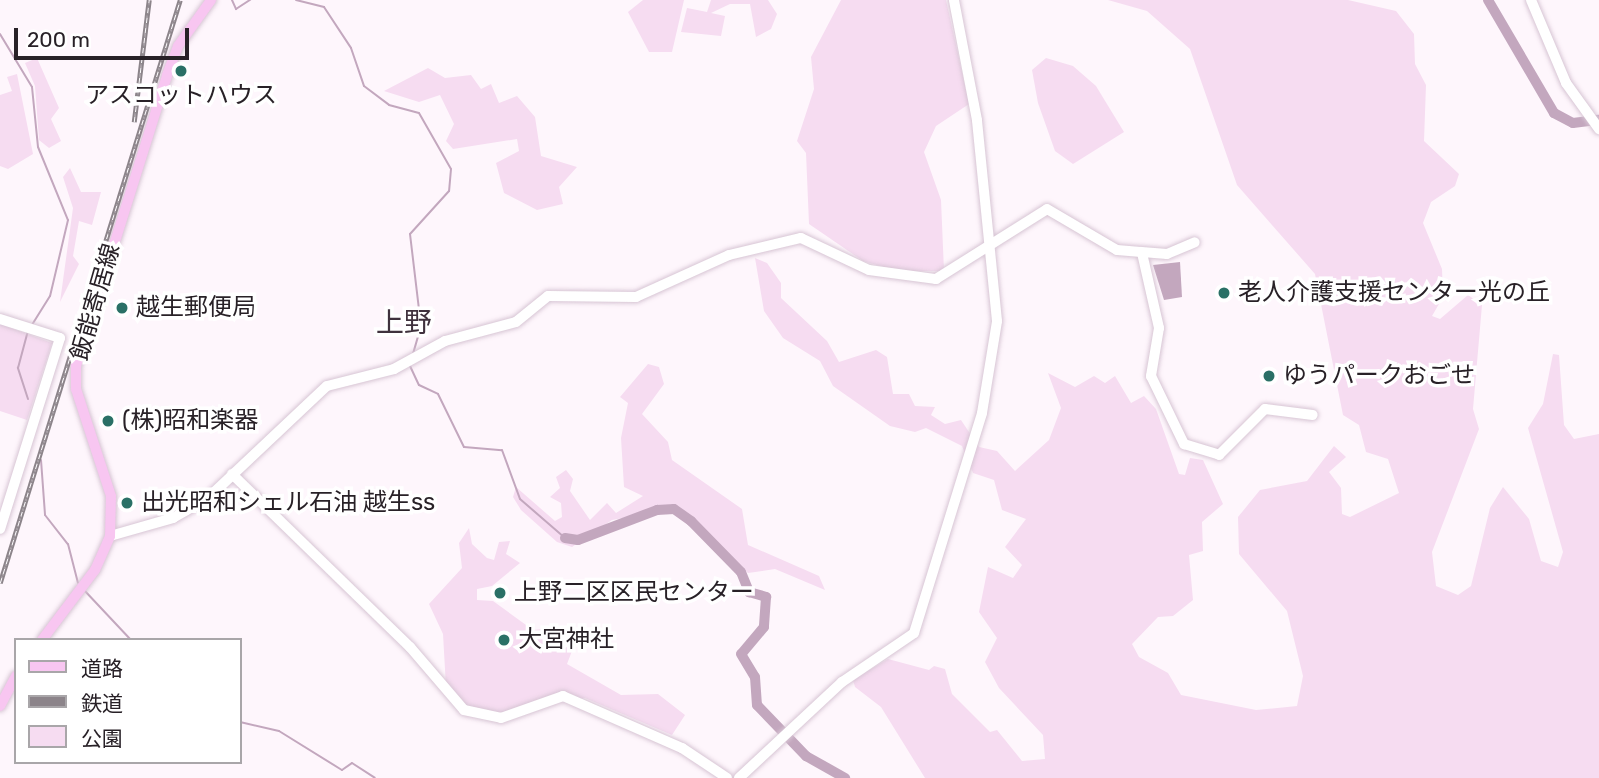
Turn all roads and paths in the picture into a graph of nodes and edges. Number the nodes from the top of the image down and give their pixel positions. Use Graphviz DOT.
graph roads {
  1 [pos="211,0"];
  2 [pos="954,0"];
  3 [pos="1531,0"];
  4 [pos="1596,125"];
  5 [pos="1195,242"];
  6 [pos="988,249"];
  7 [pos="1142,253"];
  8 [pos="0,319"];
  9 [pos="1313,415"];
  10 [pos="232,474"];
  11 [pos="0,528"];
  12 [pos="110,536"];
  13 [pos="44,638"];
  14 [pos="14,680"];
  15 [pos="0,706"];
  16 [pos="727,778"];
  17 [pos="739,778"];
  1 -- 12 [label="main road, 飯能寄居線"];
  2 -- 6 [label="street"];
  3 -- 4 [label="street"];
  5 -- 7 [label="street"];
  6 -- 7 [label="street"];
  6 -- 10 [label="street"];
  6 -- 17 [label="street"];
  7 -- 9 [label="street"];
  8 -- 11 [label="street"];
  10 -- 12 [label="street"];
  10 -- 16 [label="street"];
  12 -- 13 [label="main road, 飯能寄居線"];
  14 -- 15 [label="main road"];
}
